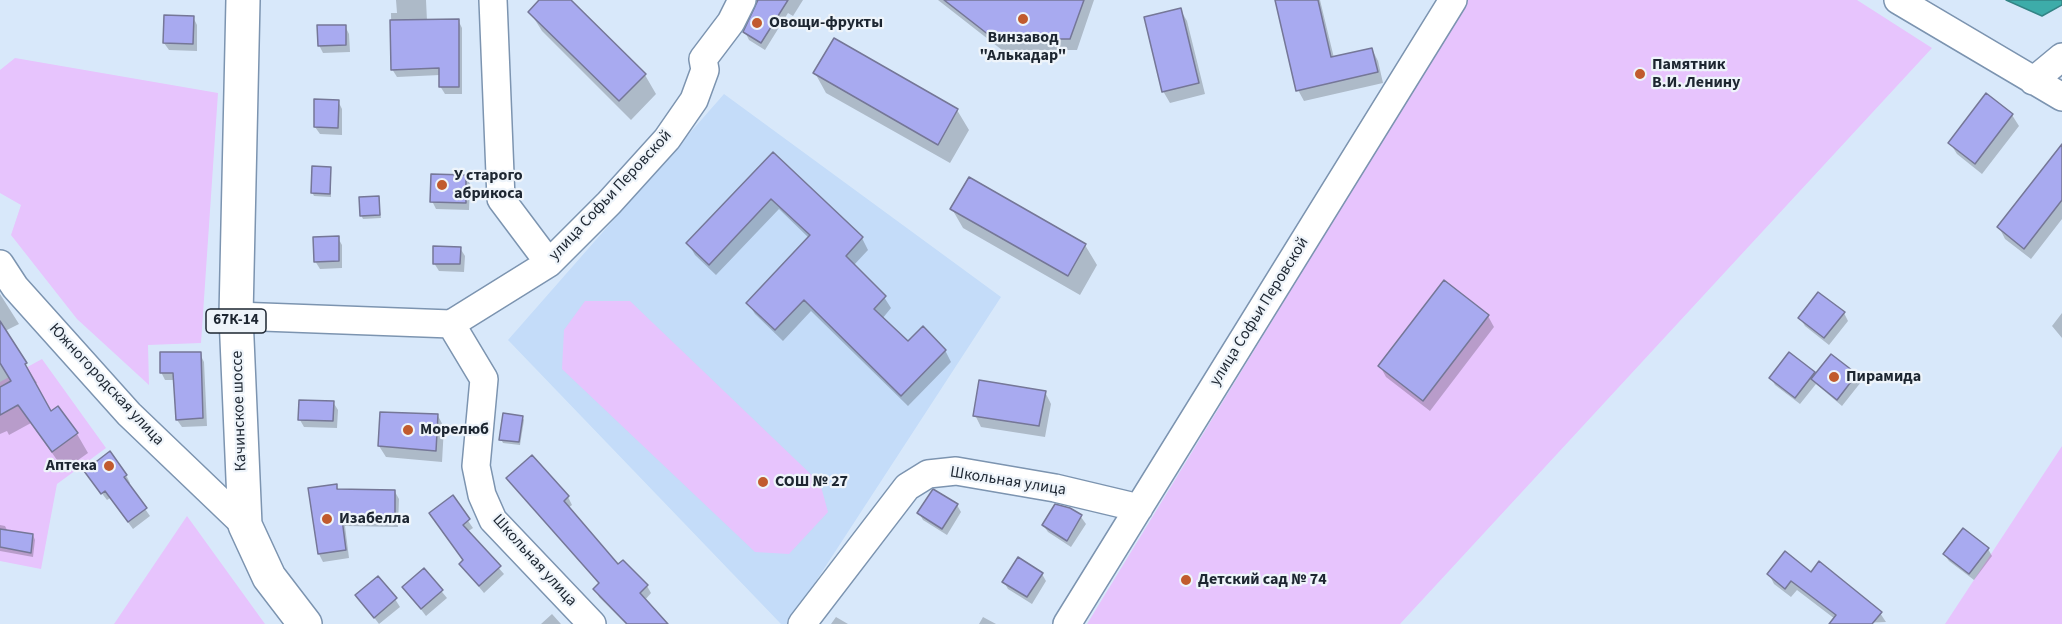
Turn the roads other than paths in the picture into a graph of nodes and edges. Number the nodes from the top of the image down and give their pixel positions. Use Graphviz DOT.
graph roads {
  1 [pos="243,0"];
  2 [pos="493,0"];
  3 [pos="742,0"];
  4 [pos="1453,0"];
  5 [pos="1898,0"];
  6 [pos="2062,57"];
  7 [pos="2033,81"];
  8 [pos="2062,97"];
  9 [pos="0,264"];
  10 [pos="549,264"];
  11 [pos="236,316"];
  12 [pos="451,324"];
  13 [pos="1139,508"];
  14 [pos="245,525"];
  15 [pos="305,624"];
  16 [pos="592,624"];
  17 [pos="802,624"];
  18 [pos="1067,624"];
  1 -- 11 [label="main road, Качинское шоссе / 67К-14"];
  2 -- 10 [label="street"];
  3 -- 10 [label="street, улица Софьи Перовской"];
  4 -- 13 [label="street, улица Софьи Перовской"];
  5 -- 7 [label="street"];
  6 -- 7 [label="street"];
  7 -- 8 [label="street"];
  9 -- 14 [label="street, Южногородская улица"];
  10 -- 12 [label="street, улица Софьи Перовской"];
  11 -- 12 [label="street"];
  11 -- 14 [label="main road, Качинское шоссе / 67К-14"];
  12 -- 16 [label="street, Школьная улица"];
  13 -- 17 [label="street, Школьная улица"];
  13 -- 18 [label="street, улица Софьи Перовской"];
  14 -- 15 [label="main road, Качинское шоссе / 67К-14"];
}
